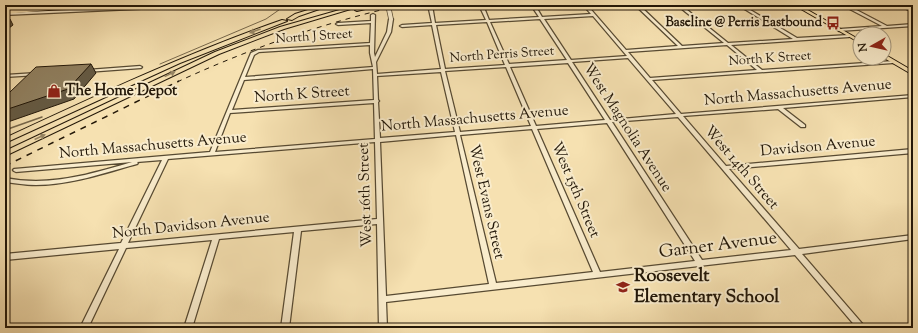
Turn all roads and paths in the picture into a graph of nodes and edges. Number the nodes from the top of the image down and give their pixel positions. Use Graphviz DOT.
graph roads {
  1 [pos="5,5"];
  2 [pos="16,5"];
  3 [pos="91,5"];
  4 [pos="201,5"];
  5 [pos="329,5"];
  6 [pos="343,5"];
  7 [pos="362,5"];
  8 [pos="380,5"];
  9 [pos="388,5"];
  10 [pos="430,5"];
  11 [pos="481,5"];
  12 [pos="533,5"];
  13 [pos="586,5"];
  14 [pos="637,5"];
  15 [pos="679,5"];
  16 [pos="740,5"];
  17 [pos="796,5"];
  18 [pos="844,5"];
  19 [pos="900,5"];
  20 [pos="5,11"];
  21 [pos="913,11"];
  22 [pos="373,15"];
  23 [pos="594,15"];
  24 [pos="542,18"];
  25 [pos="290,19"];
  26 [pos="488,21"];
  27 [pos="300,22"];
  28 [pos="372,22"];
  29 [pos="338,24"];
  30 [pos="433,25"];
  31 [pos="913,25"];
  32 [pos="402,26"];
  33 [pos="884,26"];
  34 [pos="892,27"];
  35 [pos="852,29"];
  36 [pos="840,30"];
  37 [pos="849,36"];
  38 [pos="852,38"];
  39 [pos="797,39"];
  40 [pos="372,44"];
  41 [pos="727,44"];
  42 [pos="681,47"];
  43 [pos="625,51"];
  44 [pos="630,57"];
  45 [pos="375,61"];
  46 [pos="569,62"];
  47 [pos="893,62"];
  48 [pos="507,66"];
  49 [pos="140,67"];
  50 [pos="443,70"];
  51 [pos="80,71"];
  52 [pos="760,71"];
  53 [pos="376,72"];
  54 [pos="41,73"];
  55 [pos="913,73"];
  56 [pos="5,76"];
  57 [pos="648,78"];
  58 [pos="242,79"];
  59 [pos="913,96"];
  60 [pos="377,101"];
  61 [pos="779,107"];
  62 [pos="229,112"];
  63 [pos="679,115"];
  64 [pos="608,120"];
  65 [pos="802,126"];
  66 [pos="534,127"];
  67 [pos="457,133"];
  68 [pos="377,140"];
  69 [pos="5,141"];
  70 [pos="913,150"];
  71 [pos="212,153"];
  72 [pos="5,154"];
  73 [pos="166,157"];
  74 [pos="147,159"];
  75 [pos="725,168"];
  76 [pos="16,170"];
  77 [pos="5,180"];
  78 [pos="380,221"];
  79 [pos="298,229"];
  80 [pos="216,237"];
  81 [pos="913,237"];
  82 [pos="123,246"];
  83 [pos="797,252"];
  84 [pos="5,257"];
  85 [pos="700,263"];
  86 [pos="598,275"];
  87 [pos="493,287"];
  88 [pos="383,299"];
  89 [pos="84,328"];
  90 [pos="188,328"];
  91 [pos="284,328"];
  92 [pos="383,328"];
  93 [pos="862,328"];
  1 -- 2 [label="highway"];
  3 -- 20 [label="highway"];
  4 -- 20 [label="street"];
  5 -- 25 [label="highway"];
  6 -- 25 [label="highway"];
  7 -- 27 [label="highway"];
  8 -- 27 [label="highway"];
  9 -- 45 [label="street, West 16th Street, bridge"];
  10 -- 30 [label="street, West Evans Street"];
  11 -- 26 [label="street, West 15th Street"];
  12 -- 24 [label="street, West Magnolia Avenue"];
  13 -- 23 [label="street, West 14th Street"];
  14 -- 42 [label="street"];
  15 -- 41 [label="street"];
  16 -- 39 [label="street"];
  17 -- 36 [label="main road"];
  18 -- 33 [label="street"];
  19 -- 21 [label="street"];
  22 -- 28 [label="street, West 16th Street"];
  23 -- 24 [label="street"];
  23 -- 43 [label="street, West 14th Street"];
  24 -- 26 [label="street"];
  24 -- 46 [label="street, West Magnolia Avenue"];
  25 -- 69 [label="highway, one-way"];
  26 -- 30 [label="street"];
  26 -- 48 [label="street, West 15th Street"];
  72 -- 27 [label="highway, one-way"];
  28 -- 29 [label="street"];
  28 -- 40 [label="street, West 16th Street"];
  30 -- 32 [label="street"];
  30 -- 50 [label="street, West Evans Street"];
  31 -- 34 [label="street"];
  35 -- 36 [label="street"];
  36 -- 37 [label="main road"];
  37 -- 38 [label="main road"];
  37 -- 39 [label="street"];
  39 -- 41 [label="street"];
  40 -- 45 [label="street, West 16th Street"];
  40 -- 58 [label="street, North J Street"];
  41 -- 42 [label="street"];
  41 -- 52 [label="street"];
  42 -- 43 [label="street"];
  43 -- 44 [label="street, West 14th Street"];
  44 -- 46 [label="street, North Perris Street"];
  44 -- 57 [label="street, West 14th Street"];
  45 -- 53 [label="street, West 16th Street"];
  46 -- 48 [label="street, North Perris Street"];
  46 -- 64 [label="street, West Magnolia Avenue"];
  47 -- 52 [label="street, North K Street"];
  47 -- 55 [label="main road"];
  48 -- 50 [label="street, North Perris Street"];
  48 -- 66 [label="street, West 15th Street"];
  49 -- 51 [label="street"];
  50 -- 53 [label="street, North Perris Street"];
  50 -- 67 [label="street, West Evans Street"];
  52 -- 57 [label="street, North K Street"];
  53 -- 58 [label="street, North Perris Street"];
  53 -- 60 [label="street, West 16th Street"];
  54 -- 56 [label="street"];
  57 -- 63 [label="street, West 14th Street"];
  58 -- 62 [label="street"];
  59 -- 61 [label="street, North Massachusetts Avenue"];
  60 -- 62 [label="street, North K Street"];
  60 -- 68 [label="street, West 16th Street"];
  61 -- 63 [label="street, North Massachusetts Avenue"];
  61 -- 65 [label="street"];
  62 -- 71 [label="street"];
  63 -- 64 [label="street, North Massachusetts Avenue"];
  63 -- 75 [label="street, West 14th Street"];
  64 -- 66 [label="street, North Massachusetts Avenue"];
  64 -- 85 [label="street, West Magnolia Avenue"];
  66 -- 67 [label="street, North Massachusetts Avenue"];
  66 -- 86 [label="street, West 15th Street"];
  67 -- 68 [label="street, North Massachusetts Avenue"];
  67 -- 87 [label="street, West Evans Street"];
  68 -- 71 [label="street, North Massachusetts Avenue"];
  68 -- 78 [label="street, West 16th Street"];
  70 -- 75 [label="street, Davidson Avenue"];
  71 -- 73 [label="street, North Massachusetts Avenue"];
  73 -- 74 [label="street, North Massachusetts Avenue"];
  73 -- 82 [label="street"];
  74 -- 76 [label="street, North Massachusetts Avenue"];
  74 -- 77 [label="street"];
  75 -- 83 [label="street, West 14th Street"];
  78 -- 79 [label="street, North Davidson Avenue"];
  78 -- 88 [label="street, West 16th Street"];
  79 -- 80 [label="street, North Davidson Avenue"];
  79 -- 91 [label="street"];
  80 -- 82 [label="street, North Davidson Avenue"];
  80 -- 90 [label="street"];
  81 -- 83 [label="street, Garner Avenue"];
  82 -- 84 [label="street, North Davidson Avenue"];
  82 -- 89 [label="street"];
  83 -- 85 [label="street, Garner Avenue"];
  83 -- 93 [label="street, West 14th Street"];
  85 -- 86 [label="street, Garner Avenue"];
  86 -- 87 [label="street, Garner Avenue"];
  87 -- 88 [label="street, Garner Avenue"];
  88 -- 92 [label="street, West 16th Street"];
}
